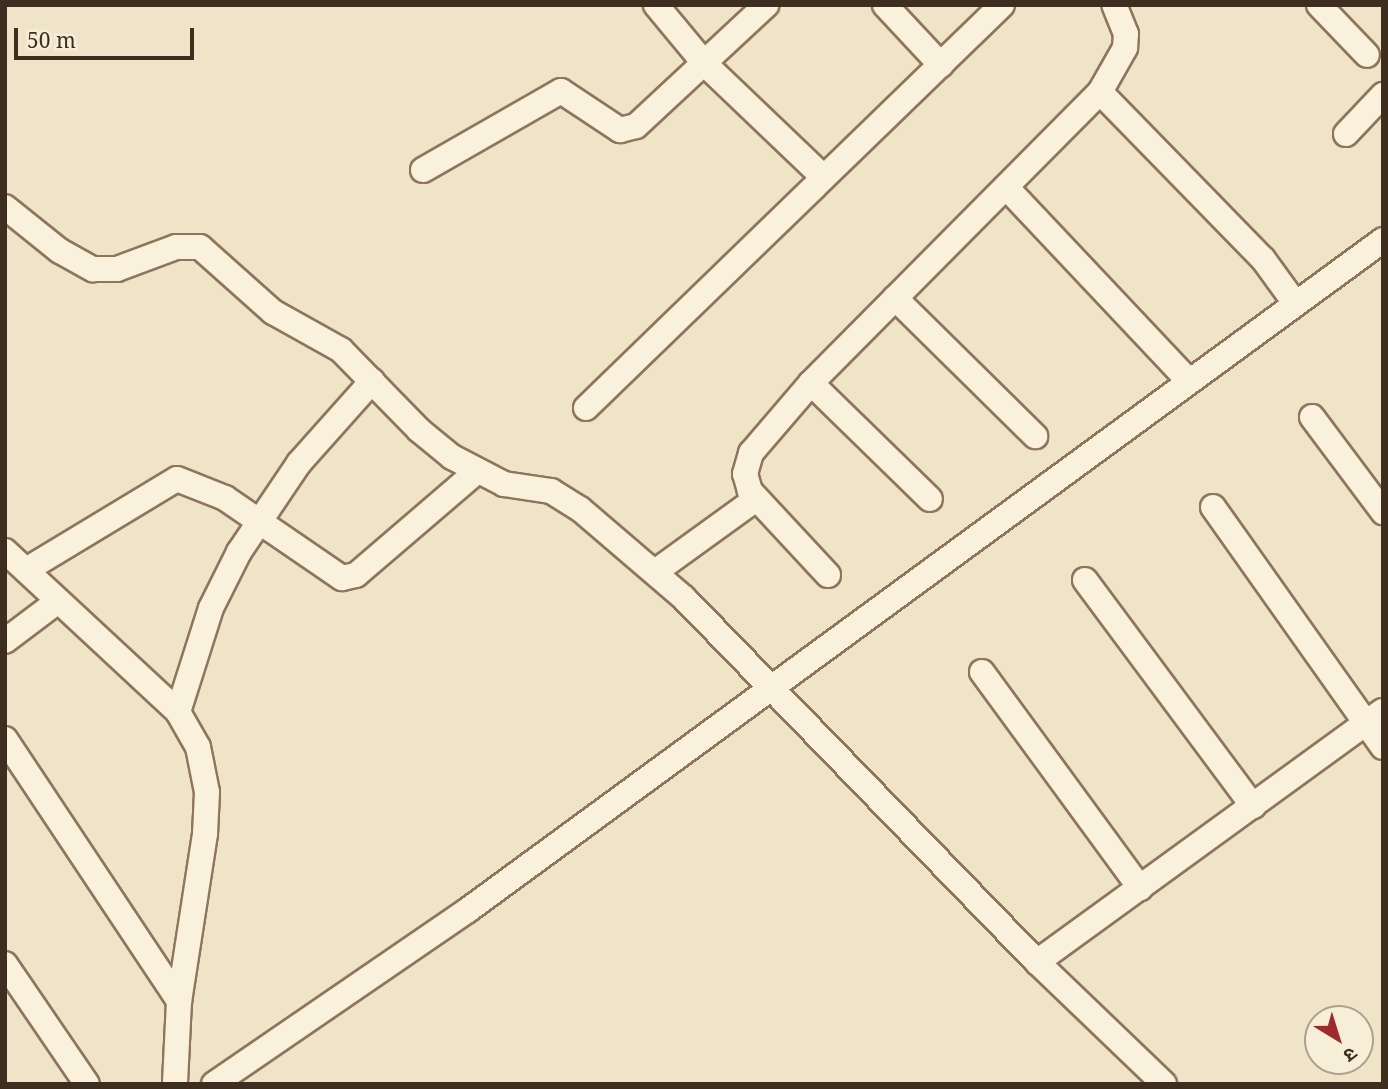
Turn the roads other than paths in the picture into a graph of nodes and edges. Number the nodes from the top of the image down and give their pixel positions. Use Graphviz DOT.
graph roads {
  1 [pos="656,5"];
  2 [pos="766,5"];
  3 [pos="885,5"];
  4 [pos="1002,5"];
  5 [pos="1114,5"];
  6 [pos="1319,5"];
  7 [pos="1367,55"];
  8 [pos="705,64"];
  9 [pos="941,65"];
  10 [pos="1100,92"];
  11 [pos="1383,95"];
  12 [pos="1346,134"];
  13 [pos="423,170"];
  14 [pos="822,176"];
  15 [pos="1006,187"];
  16 [pos="5,207"];
  17 [pos="1383,240"];
  18 [pos="895,298"];
  19 [pos="1295,303"];
  20 [pos="372,381"];
  21 [pos="1189,381"];
  22 [pos="811,383"];
  23 [pos="586,408"];
  24 [pos="1312,418"];
  25 [pos="1035,436"];
  26 [pos="476,471"];
  27 [pos="756,499"];
  28 [pos="930,499"];
  29 [pos="1213,507"];
  30 [pos="1383,512"];
  31 [pos="260,521"];
  32 [pos="5,551"];
  33 [pos="26,570"];
  34 [pos="655,572"];
  35 [pos="828,575"];
  36 [pos="1085,580"];
  37 [pos="58,601"];
  38 [pos="5,641"];
  39 [pos="982,672"];
  40 [pos="773,690"];
  41 [pos="178,712"];
  42 [pos="1374,717"];
  43 [pos="5,739"];
  44 [pos="1383,747"];
  45 [pos="1253,806"];
  46 [pos="1140,888"];
  47 [pos="1037,962"];
  48 [pos="5,964"];
  49 [pos="180,1001"];
  50 [pos="87,1084"];
  51 [pos="175,1084"];
  52 [pos="214,1084"];
  53 [pos="1164,1084"];
  1 -- 8 [label="street"];
  2 -- 8 [label="street"];
  3 -- 9 [label="street"];
  4 -- 9 [label="street"];
  5 -- 10 [label="street"];
  6 -- 7 [label="street"];
  8 -- 13 [label="street"];
  8 -- 14 [label="street"];
  9 -- 14 [label="street"];
  10 -- 15 [label="street"];
  10 -- 19 [label="street"];
  11 -- 12 [label="street"];
  14 -- 23 [label="street"];
  15 -- 18 [label="street"];
  15 -- 21 [label="street"];
  16 -- 20 [label="street"];
  17 -- 19 [label="street"];
  18 -- 22 [label="street"];
  18 -- 25 [label="street"];
  19 -- 21 [label="street"];
  20 -- 26 [label="street"];
  20 -- 31 [label="street"];
  21 -- 40 [label="street"];
  22 -- 27 [label="street"];
  22 -- 28 [label="street"];
  24 -- 30 [label="street"];
  26 -- 31 [label="street"];
  26 -- 34 [label="street"];
  27 -- 34 [label="street"];
  27 -- 35 [label="street"];
  29 -- 42 [label="street"];
  31 -- 33 [label="street"];
  31 -- 41 [label="street"];
  32 -- 33 [label="street"];
  33 -- 37 [label="street"];
  34 -- 40 [label="street"];
  36 -- 45 [label="street"];
  37 -- 38 [label="street"];
  37 -- 41 [label="street"];
  39 -- 46 [label="street"];
  40 -- 47 [label="street"];
  40 -- 52 [label="street"];
  41 -- 49 [label="street"];
  42 -- 44 [label="street"];
  42 -- 45 [label="street"];
  43 -- 49 [label="street"];
  45 -- 46 [label="street"];
  46 -- 47 [label="street"];
  47 -- 53 [label="street"];
  48 -- 50 [label="street"];
  49 -- 51 [label="street"];
}
